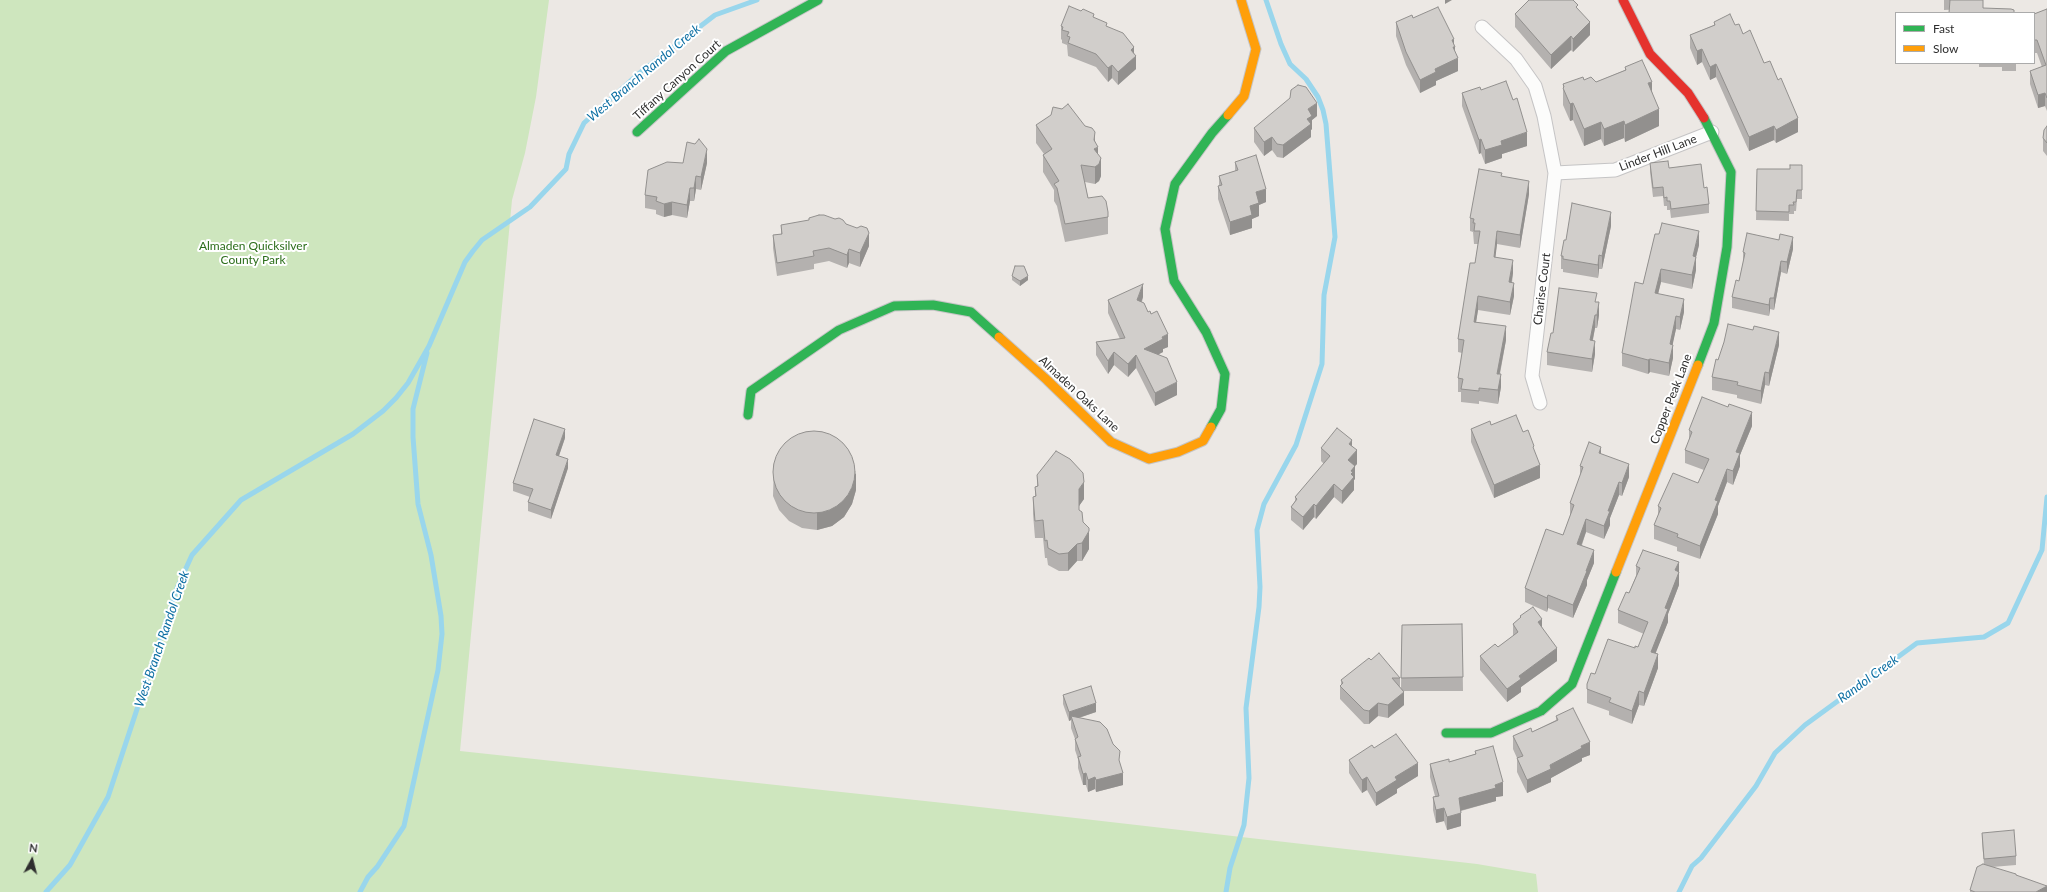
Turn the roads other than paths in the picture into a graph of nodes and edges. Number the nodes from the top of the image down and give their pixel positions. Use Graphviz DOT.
graph roads {
  1 [pos="818,0"];
  2 [pos="1241,0"];
  3 [pos="1623,0"];
  4 [pos="1482,27"];
  5 [pos="637,132"];
  6 [pos="1712,132"];
  7 [pos="1555,173"];
  8 [pos="1540,403"];
  9 [pos="748,415"];
  10 [pos="1446,733"];
  1 -- 5 [label="street, Tiffany Canyon Court"];
  2 -- 9 [label="street, Almaden Oaks Lane"];
  3 -- 6 [label="street, Copper Peak Lane"];
  4 -- 7 [label="street, Charise Court"];
  6 -- 7 [label="street, Linder Hill Lane"];
  6 -- 10 [label="street, Copper Peak Lane"];
  7 -- 8 [label="street, Charise Court"];
}
